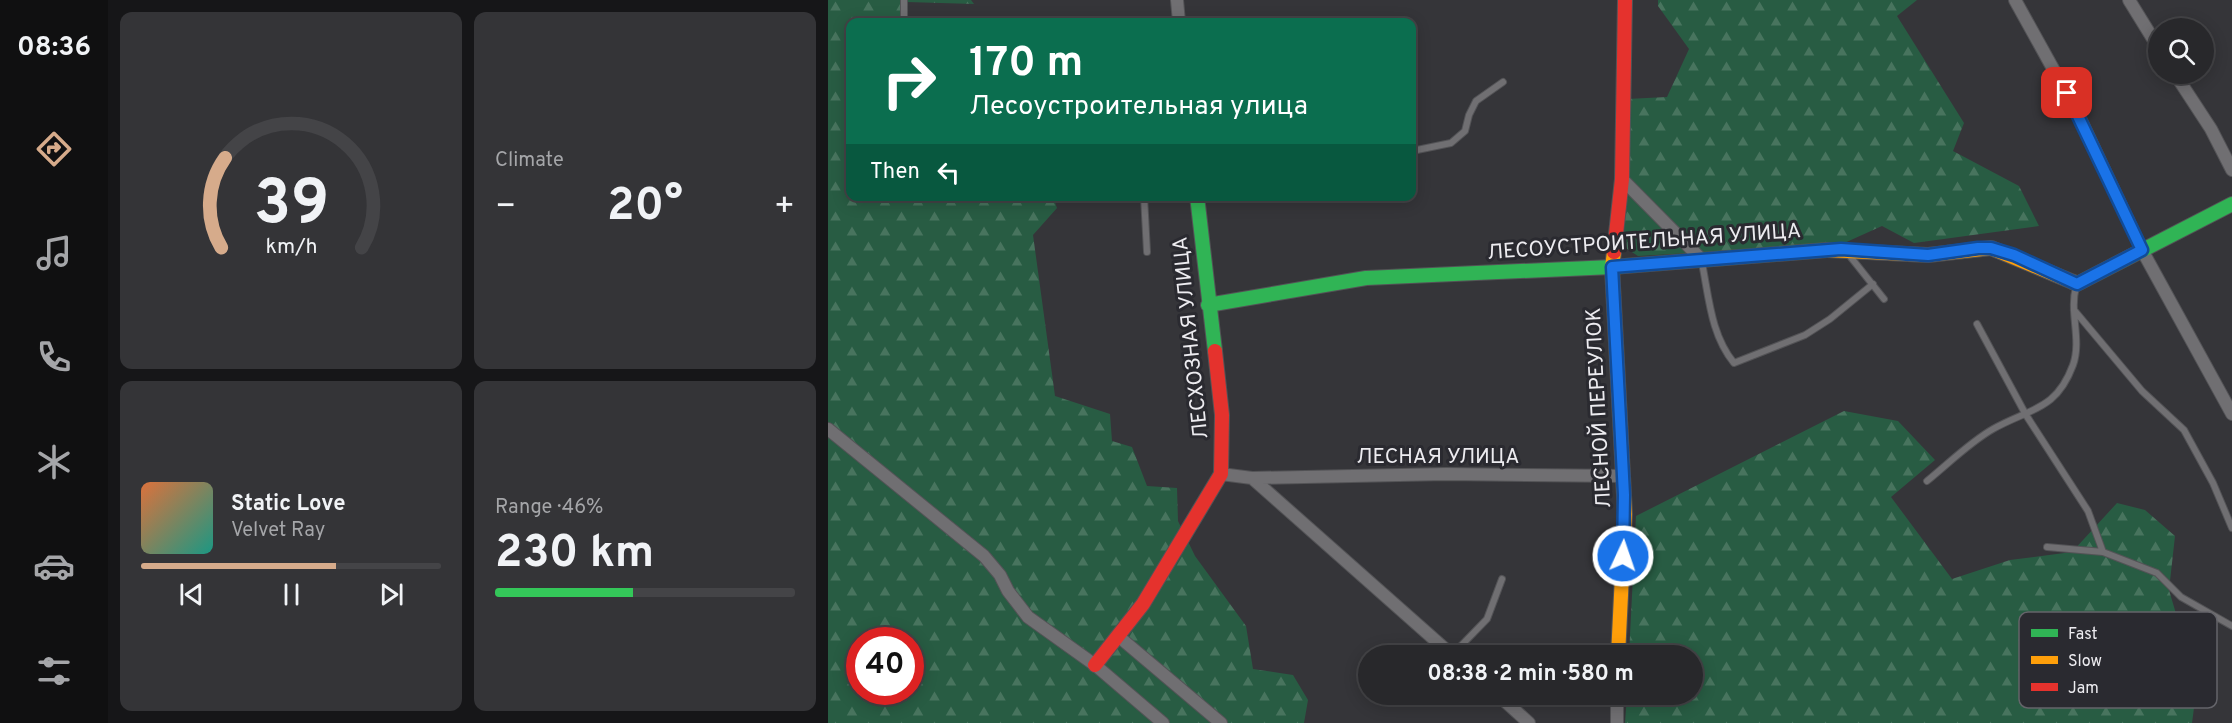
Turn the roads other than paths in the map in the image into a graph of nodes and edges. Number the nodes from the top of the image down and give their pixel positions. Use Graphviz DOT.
graph roads {
  1 [pos="904,0"];
  2 [pos="1177,0"];
  3 [pos="1625,0"];
  4 [pos="2015,0"];
  5 [pos="2129,0"];
  6 [pos="904,18"];
  7 [pos="1179,18"];
  8 [pos="2148,31"];
  9 [pos="1503,82"];
  10 [pos="2182,84"];
  11 [pos="1416,150"];
  12 [pos="2232,170"];
  13 [pos="1622,178"];
  14 [pos="1144,201"];
  15 [pos="1198,201"];
  16 [pos="2232,204"];
  17 [pos="1841,249"];
  18 [pos="2142,250"];
  19 [pos="1147,252"];
  20 [pos="1702,261"];
  21 [pos="1612,267"];
  22 [pos="1873,284"];
  23 [pos="2077,284"];
  24 [pos="1884,299"];
  25 [pos="1208,305"];
  26 [pos="2073,310"];
  27 [pos="1977,324"];
  28 [pos="2232,414"];
  29 [pos="2026,415"];
  30 [pos="828,429"];
  31 [pos="1221,474"];
  32 [pos="1623,476"];
  33 [pos="1252,478"];
  34 [pos="1927,481"];
  35 [pos="2232,528"];
  36 [pos="2047,547"];
  37 [pos="2103,552"];
  38 [pos="1502,579"];
  39 [pos="2207,612"];
  40 [pos="2217,617"];
  41 [pos="2232,626"];
  42 [pos="1118,636"];
  43 [pos="1442,645"];
  44 [pos="1462,645"];
  45 [pos="1619,645"];
  46 [pos="1095,665"];
  47 [pos="1509,705"];
  48 [pos="1617,705"];
  49 [pos="1163,723"];
  50 [pos="1221,723"];
  51 [pos="1529,723"];
  52 [pos="1617,723"];
  1 -- 6 [label="lane"];
  2 -- 7 [label="street"];
  3 -- 13 [label="street, ЛЕСНОЙ ПЕРЕУЛОК"];
  4 -- 18 [label="street"];
  5 -- 8 [label="street"];
  9 -- 11 [label="lane"];
  10 -- 12 [label="street"];
  13 -- 20 [label="street"];
  13 -- 21 [label="street, ЛЕСНОЙ ПЕРЕУЛОК"];
  14 -- 19 [label="lane"];
  15 -- 25 [label="street, ЛЕСХОЗНАЯ УЛИЦА"];
  16 -- 18 [label="street"];
  17 -- 20 [label="street, ЛЕСОУСТРОИТЕЛЬНАЯ УЛИЦА"];
  17 -- 22 [label="lane"];
  17 -- 23 [label="street, ЛЕСОУСТРОИТЕЛЬНАЯ УЛИЦА"];
  18 -- 23 [label="street"];
  18 -- 28 [label="street"];
  20 -- 21 [label="street, ЛЕСОУСТРОИТЕЛЬНАЯ УЛИЦА"];
  20 -- 22 [label="lane"];
  21 -- 25 [label="street, ЛЕСОУСТРОИТЕЛЬНАЯ УЛИЦА"];
  21 -- 32 [label="street, ЛЕСНОЙ ПЕРЕУЛОК"];
  22 -- 24 [label="lane"];
  23 -- 26 [label="lane"];
  25 -- 31 [label="street, ЛЕСХОЗНАЯ УЛИЦА"];
  26 -- 29 [label="lane"];
  26 -- 35 [label="lane"];
  27 -- 29 [label="lane"];
  29 -- 34 [label="lane"];
  29 -- 37 [label="lane"];
  30 -- 46 [label="street"];
  31 -- 33 [label="street, ЛЕСНАЯ УЛИЦА"];
  31 -- 42 [label="street"];
  32 -- 33 [label="street, ЛЕСНАЯ УЛИЦА"];
  32 -- 45 [label="street, ЛЕСНОЙ ПЕРЕУЛОК"];
  33 -- 43 [label="street"];
  36 -- 37 [label="lane"];
  37 -- 39 [label="lane"];
  38 -- 44 [label="lane"];
  40 -- 41 [label="lane"];
  42 -- 46 [label="street"];
  42 -- 50 [label="street"];
  46 -- 49 [label="street"];
  47 -- 51 [label="street"];
  48 -- 52 [label="street"];
}
